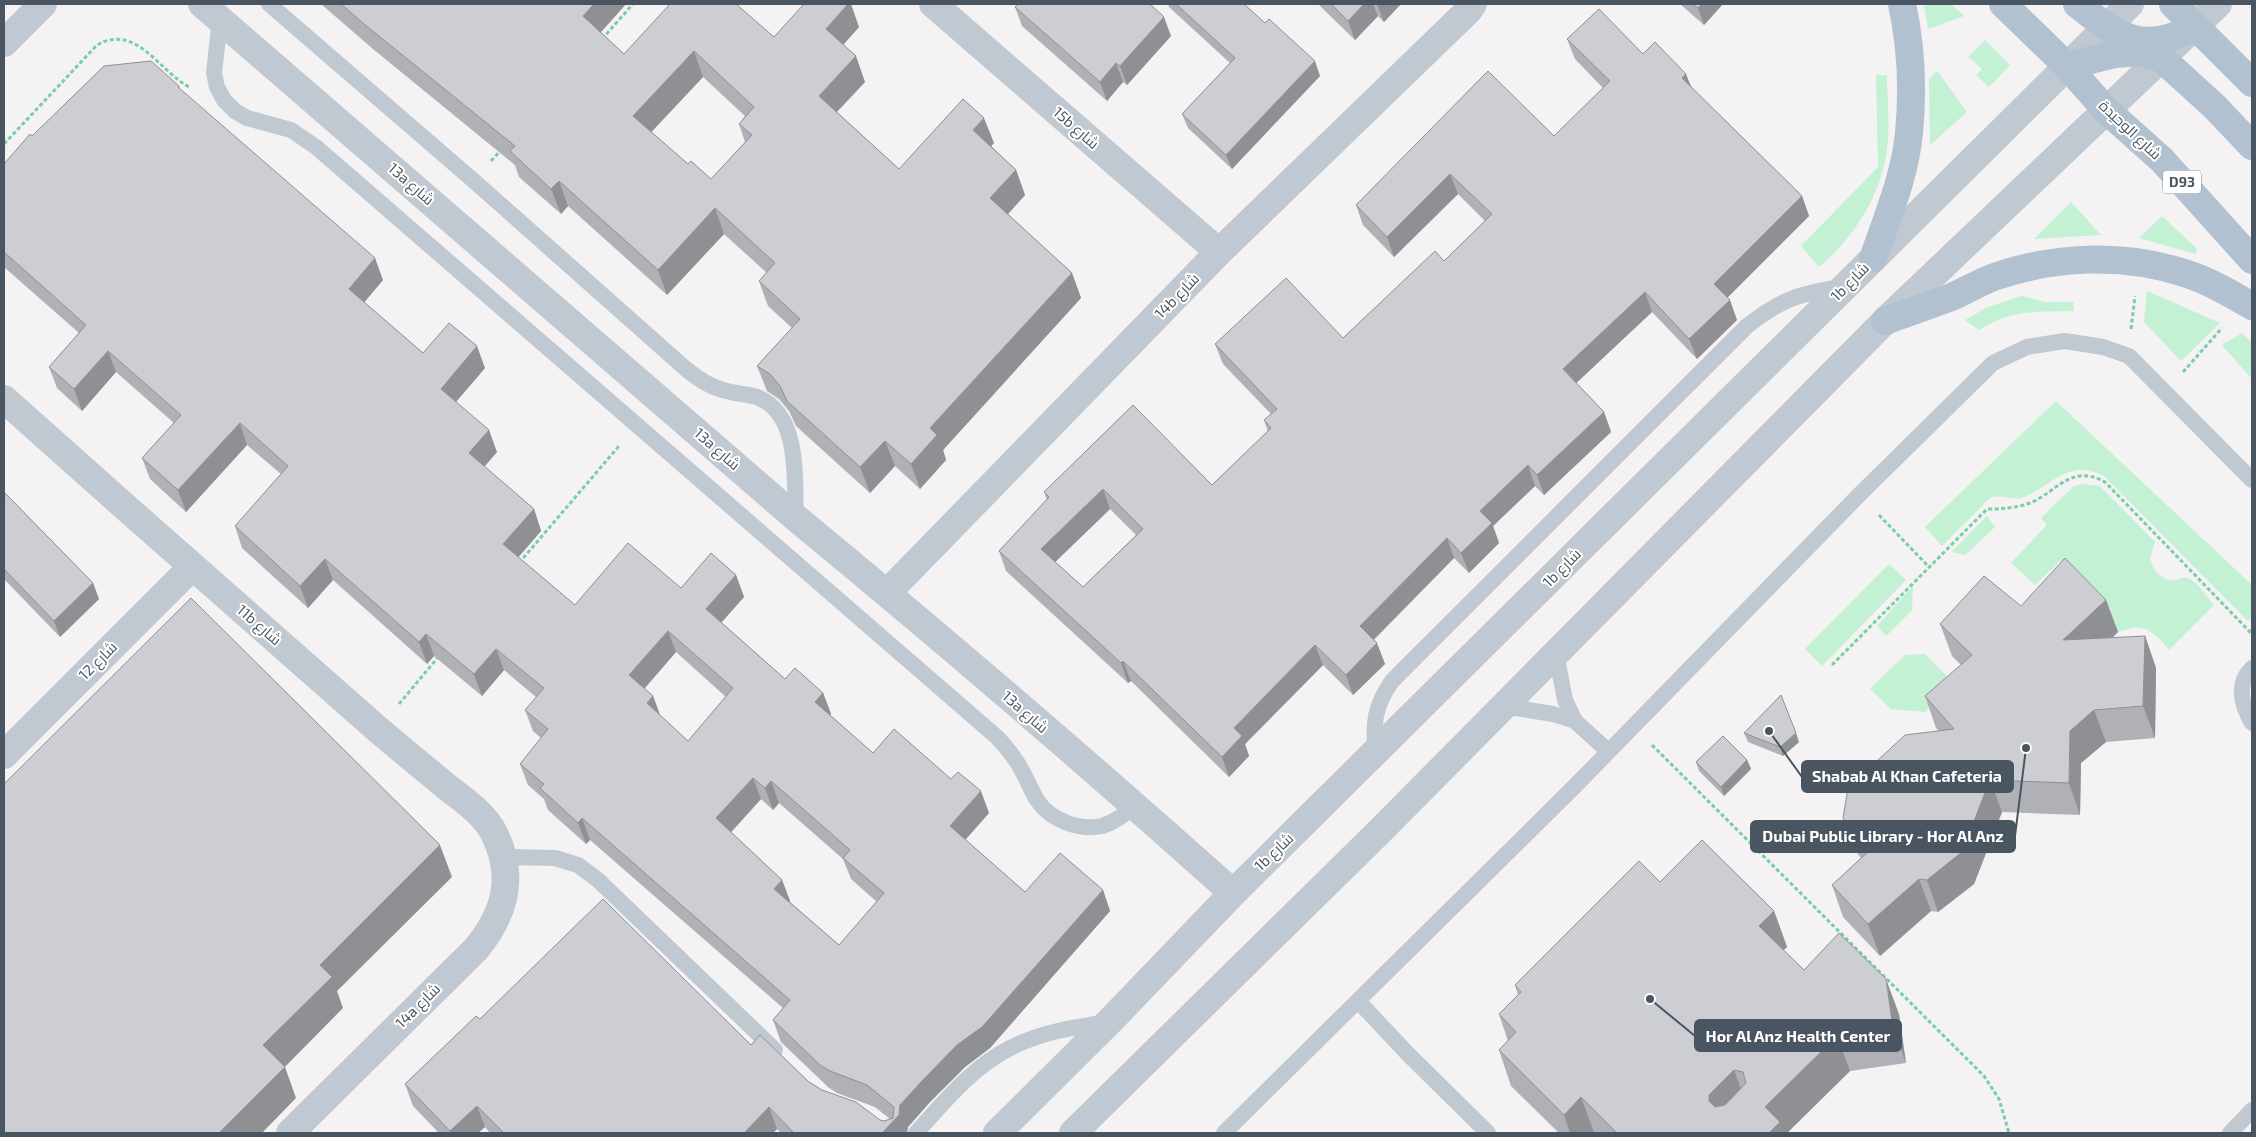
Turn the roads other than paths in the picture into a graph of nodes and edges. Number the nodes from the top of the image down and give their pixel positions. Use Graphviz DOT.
graph roads {
  1 [pos="43,4"];
  2 [pos="269,4"];
  3 [pos="933,4"];
  4 [pos="1473,4"];
  5 [pos="1902,4"];
  6 [pos="2003,4"];
  7 [pos="2077,4"];
  8 [pos="2130,4"];
  9 [pos="2173,4"];
  10 [pos="2218,4"];
  11 [pos="211,11"];
  12 [pos="2195,26"];
  13 [pos="2106,27"];
  14 [pos="9,32"];
  15 [pos="2162,58"];
  16 [pos="2068,66"];
  17 [pos="2252,83"];
  18 [pos="2106,110"];
  19 [pos="2252,146"];
  20 [pos="1220,252"];
  21 [pos="1873,259"];
  22 [pos="2252,260"];
  23 [pos="1846,287"];
  24 [pos="2249,304"];
  25 [pos="1884,321"];
  26 [pos="4,399"];
  27 [pos="2252,480"];
  28 [pos="796,518"];
  29 [pos="192,568"];
  30 [pos="887,592"];
  31 [pos="1556,653"];
  32 [pos="2252,668"];
  33 [pos="1502,706"];
  34 [pos="1575,721"];
  35 [pos="2252,723"];
  36 [pos="1608,751"];
  37 [pos="1376,753"];
  38 [pos="4,755"];
  39 [pos="1136,806"];
  40 [pos="504,857"];
  41 [pos="1233,893"];
  42 [pos="1359,1002"];
  43 [pos="1110,1021"];
  44 [pos="784,1058"];
  45 [pos="2252,1110"];
  46 [pos="290,1133"];
  47 [pos="916,1133"];
  48 [pos="997,1133"];
  49 [pos="1073,1133"];
  50 [pos="1224,1133"];
  51 [pos="1488,1133"];
  52 [pos="2230,1133"];
  1 -- 14 [label="street"];
  2 -- 28 [label="lane"];
  3 -- 20 [label="street, 15b شارع"];
  4 -- 20 [label="street, 14b شارع"];
  5 -- 21 [label="main road"];
  6 -- 16 [label="main road, شارع الوحيدة / D93"];
  7 -- 13 [label="main road"];
  8 -- 13 [label="street, 1b شارع"];
  9 -- 12 [label="main road"];
  10 -- 12 [label="street"];
  11 -- 28 [label="street, 13a شارع"];
  11 -- 39 [label="lane"];
  12 -- 13 [label="main road"];
  12 -- 15 [label="street"];
  12 -- 17 [label="main road"];
  13 -- 16 [label="street, 1b شارع"];
  15 -- 16 [label="main road"];
  15 -- 18 [label="street"];
  15 -- 19 [label="main road"];
  16 -- 18 [label="main road, شارع الوحيدة / D93"];
  16 -- 21 [label="street, 1b شارع"];
  18 -- 22 [label="main road, شارع الوحيدة / D93"];
  18 -- 25 [label="street"];
  20 -- 30 [label="street, 14b شارع"];
  21 -- 23 [label="street, 1b شارع"];
  23 -- 37 [label="street, 1b شارع"];
  23 -- 37 [label="lane"];
  24 -- 25 [label="main road"];
  25 -- 31 [label="street"];
  26 -- 29 [label="street, 11b شارع"];
  27 -- 36 [label="lane"];
  28 -- 30 [label="street, 13a شارع"];
  29 -- 38 [label="street, شارع 12"];
  29 -- 40 [label="street, 11b شارع"];
  30 -- 39 [label="street, 13a شارع"];
  31 -- 33 [label="street"];
  31 -- 34 [label="lane"];
  32 -- 35 [label="lane"];
  33 -- 34 [label="lane"];
  33 -- 49 [label="street"];
  34 -- 36 [label="lane"];
  36 -- 42 [label="lane"];
  37 -- 41 [label="street, 1b شارع"];
  39 -- 41 [label="street, 13a شارع"];
  40 -- 44 [label="lane"];
  40 -- 46 [label="street, 14a شارع"];
  41 -- 43 [label="street, 1b شارع"];
  42 -- 50 [label="lane"];
  42 -- 51 [label="lane"];
  43 -- 47 [label="lane"];
  43 -- 48 [label="street, 1b شارع"];
  45 -- 52 [label="lane"];
}
